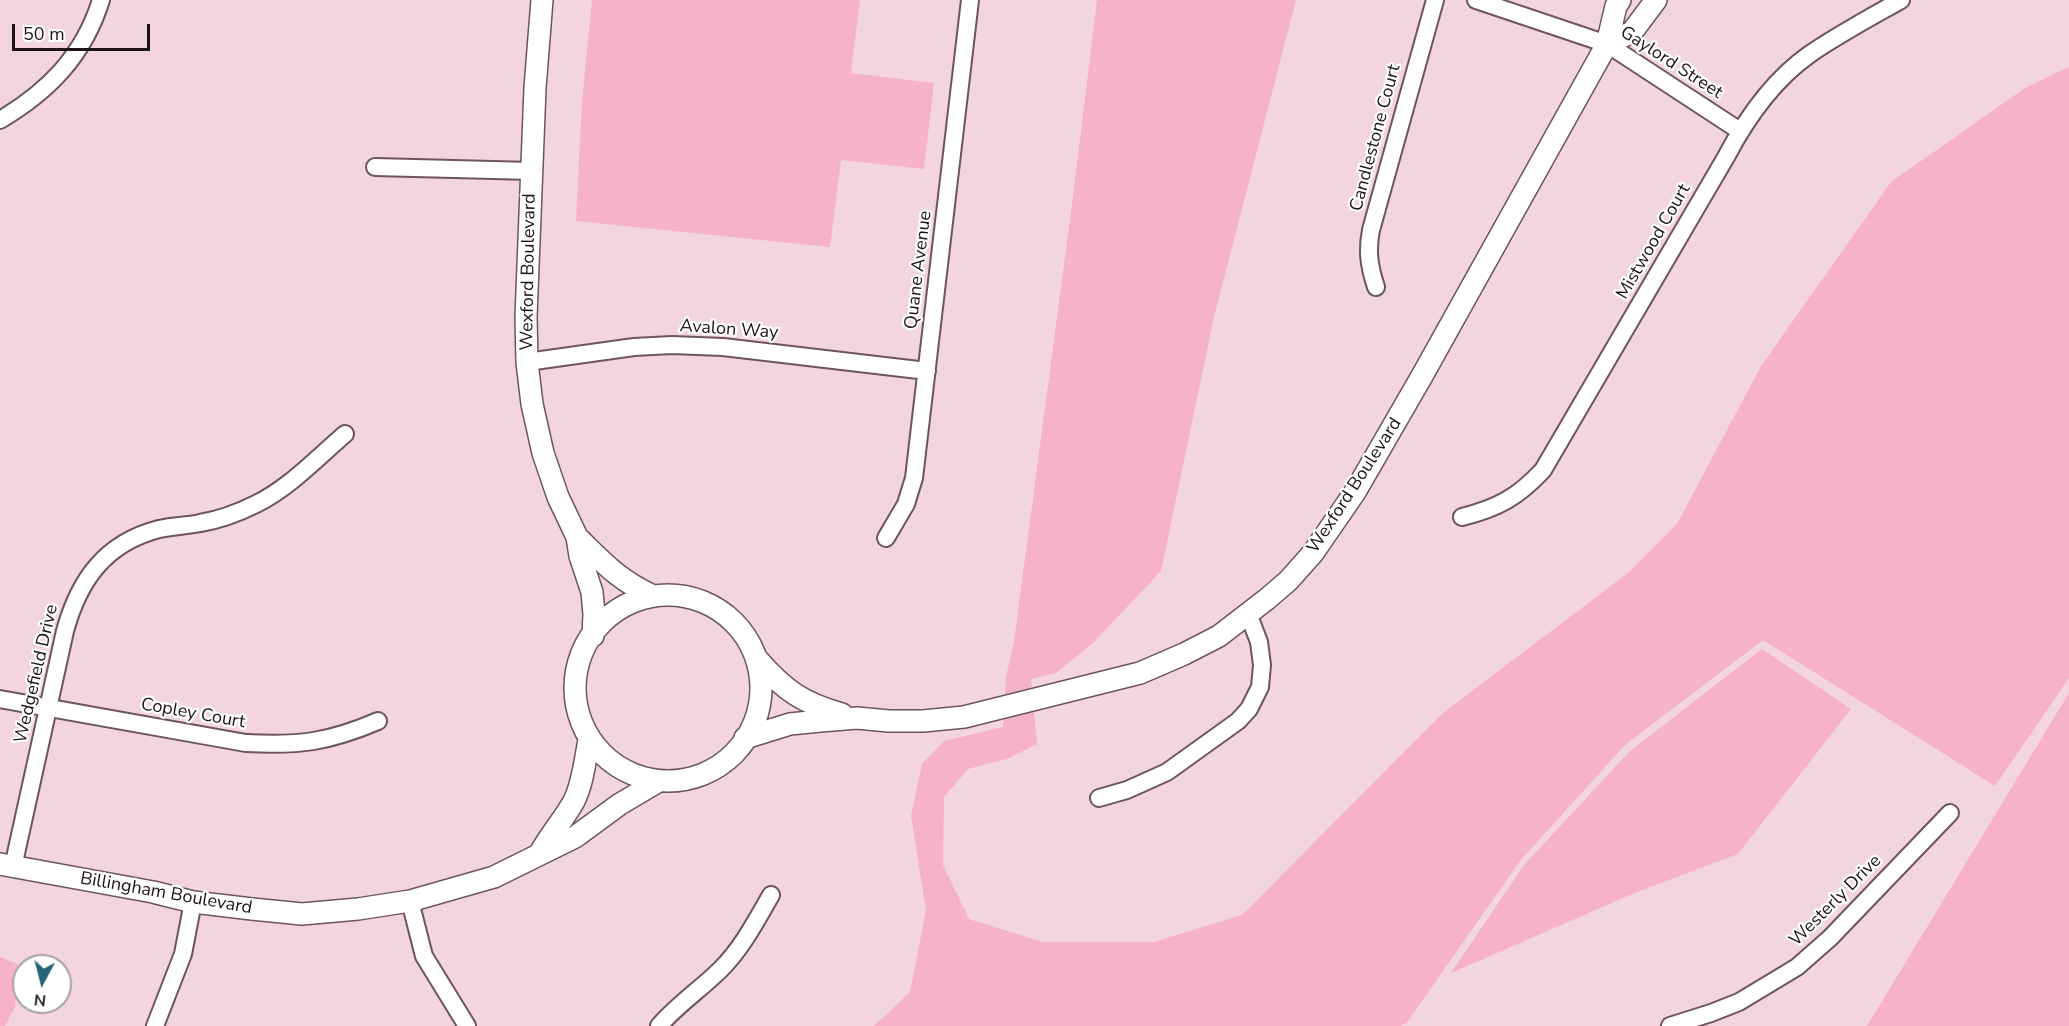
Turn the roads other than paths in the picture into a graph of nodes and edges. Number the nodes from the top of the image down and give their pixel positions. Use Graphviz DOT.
graph roads {
  1 [pos="101,0"];
  2 [pos="542,0"];
  3 [pos="970,0"];
  4 [pos="1436,0"];
  5 [pos="1476,0"];
  6 [pos="1620,0"];
  7 [pos="1656,0"];
  8 [pos="1901,0"];
  9 [pos="1607,44"];
  10 [pos="0,120"];
  11 [pos="1740,131"];
  12 [pos="375,167"];
  13 [pos="532,171"];
  14 [pos="1376,287"];
  15 [pos="527,362"];
  16 [pos="927,370"];
  17 [pos="345,434"];
  18 [pos="1462,517"];
  19 [pos="577,537"];
  20 [pos="886,538"];
  21 [pos="653,596"];
  22 [pos="1248,613"];
  23 [pos="593,636"];
  24 [pos="756,658"];
  25 [pos="0,699"];
  26 [pos="48,707"];
  27 [pos="857,718"];
  28 [pos="378,721"];
  29 [pos="745,738"];
  30 [pos="589,740"];
  31 [pos="659,782"];
  32 [pos="1099,798"];
  33 [pos="1950,813"];
  34 [pos="540,853"];
  35 [pos="6,866"];
  36 [pos="771,895"];
  37 [pos="410,901"];
  38 [pos="193,902"];
  39 [pos="155,1026"];
  40 [pos="467,1026"];
  41 [pos="659,1026"];
  42 [pos="1670,1026"];
  1 -- 10 [label="street"];
  2 -- 13 [label="street, Wexford Boulevard"];
  3 -- 16 [label="street, Quane Avenue"];
  4 -- 14 [label="street, Candlestone Court"];
  5 -- 9 [label="street, Gaylord Street"];
  6 -- 9 [label="street, Wexford Boulevard"];
  7 -- 9 [label="street"];
  8 -- 11 [label="street, Mistwood Court"];
  9 -- 11 [label="street, Gaylord Street"];
  9 -- 22 [label="street, Wexford Boulevard"];
  11 -- 18 [label="street, Mistwood Court"];
  12 -- 13 [label="street"];
  13 -- 15 [label="street, Wexford Boulevard"];
  15 -- 16 [label="street, Avalon Way"];
  15 -- 19 [label="street, Wexford Boulevard"];
  16 -- 20 [label="street, Quane Avenue"];
  17 -- 26 [label="street, Wedgefield Drive"];
  19 -- 21 [label="street, Wexford Boulevard"];
  19 -- 23 [label="street, Wexford Boulevard"];
  21 -- 23 [label="street"];
  21 -- 24 [label="street"];
  22 -- 27 [label="street, Wexford Boulevard"];
  22 -- 32 [label="street"];
  23 -- 30 [label="street"];
  24 -- 27 [label="street, Wexford Boulevard"];
  24 -- 29 [label="street"];
  25 -- 26 [label="street, Copley Court"];
  26 -- 28 [label="street, Copley Court"];
  26 -- 35 [label="street, Wedgefield Drive"];
  27 -- 29 [label="street, Wexford Boulevard"];
  29 -- 31 [label="street"];
  30 -- 31 [label="street"];
  30 -- 34 [label="street"];
  31 -- 34 [label="street, Billingham Boulevard"];
  33 -- 42 [label="street, Westerly Drive"];
  34 -- 37 [label="street, Billingham Boulevard"];
  35 -- 38 [label="street, Billingham Boulevard"];
  36 -- 41 [label="street"];
  37 -- 38 [label="street, Billingham Boulevard"];
  37 -- 40 [label="street"];
  38 -- 39 [label="street"];
}
